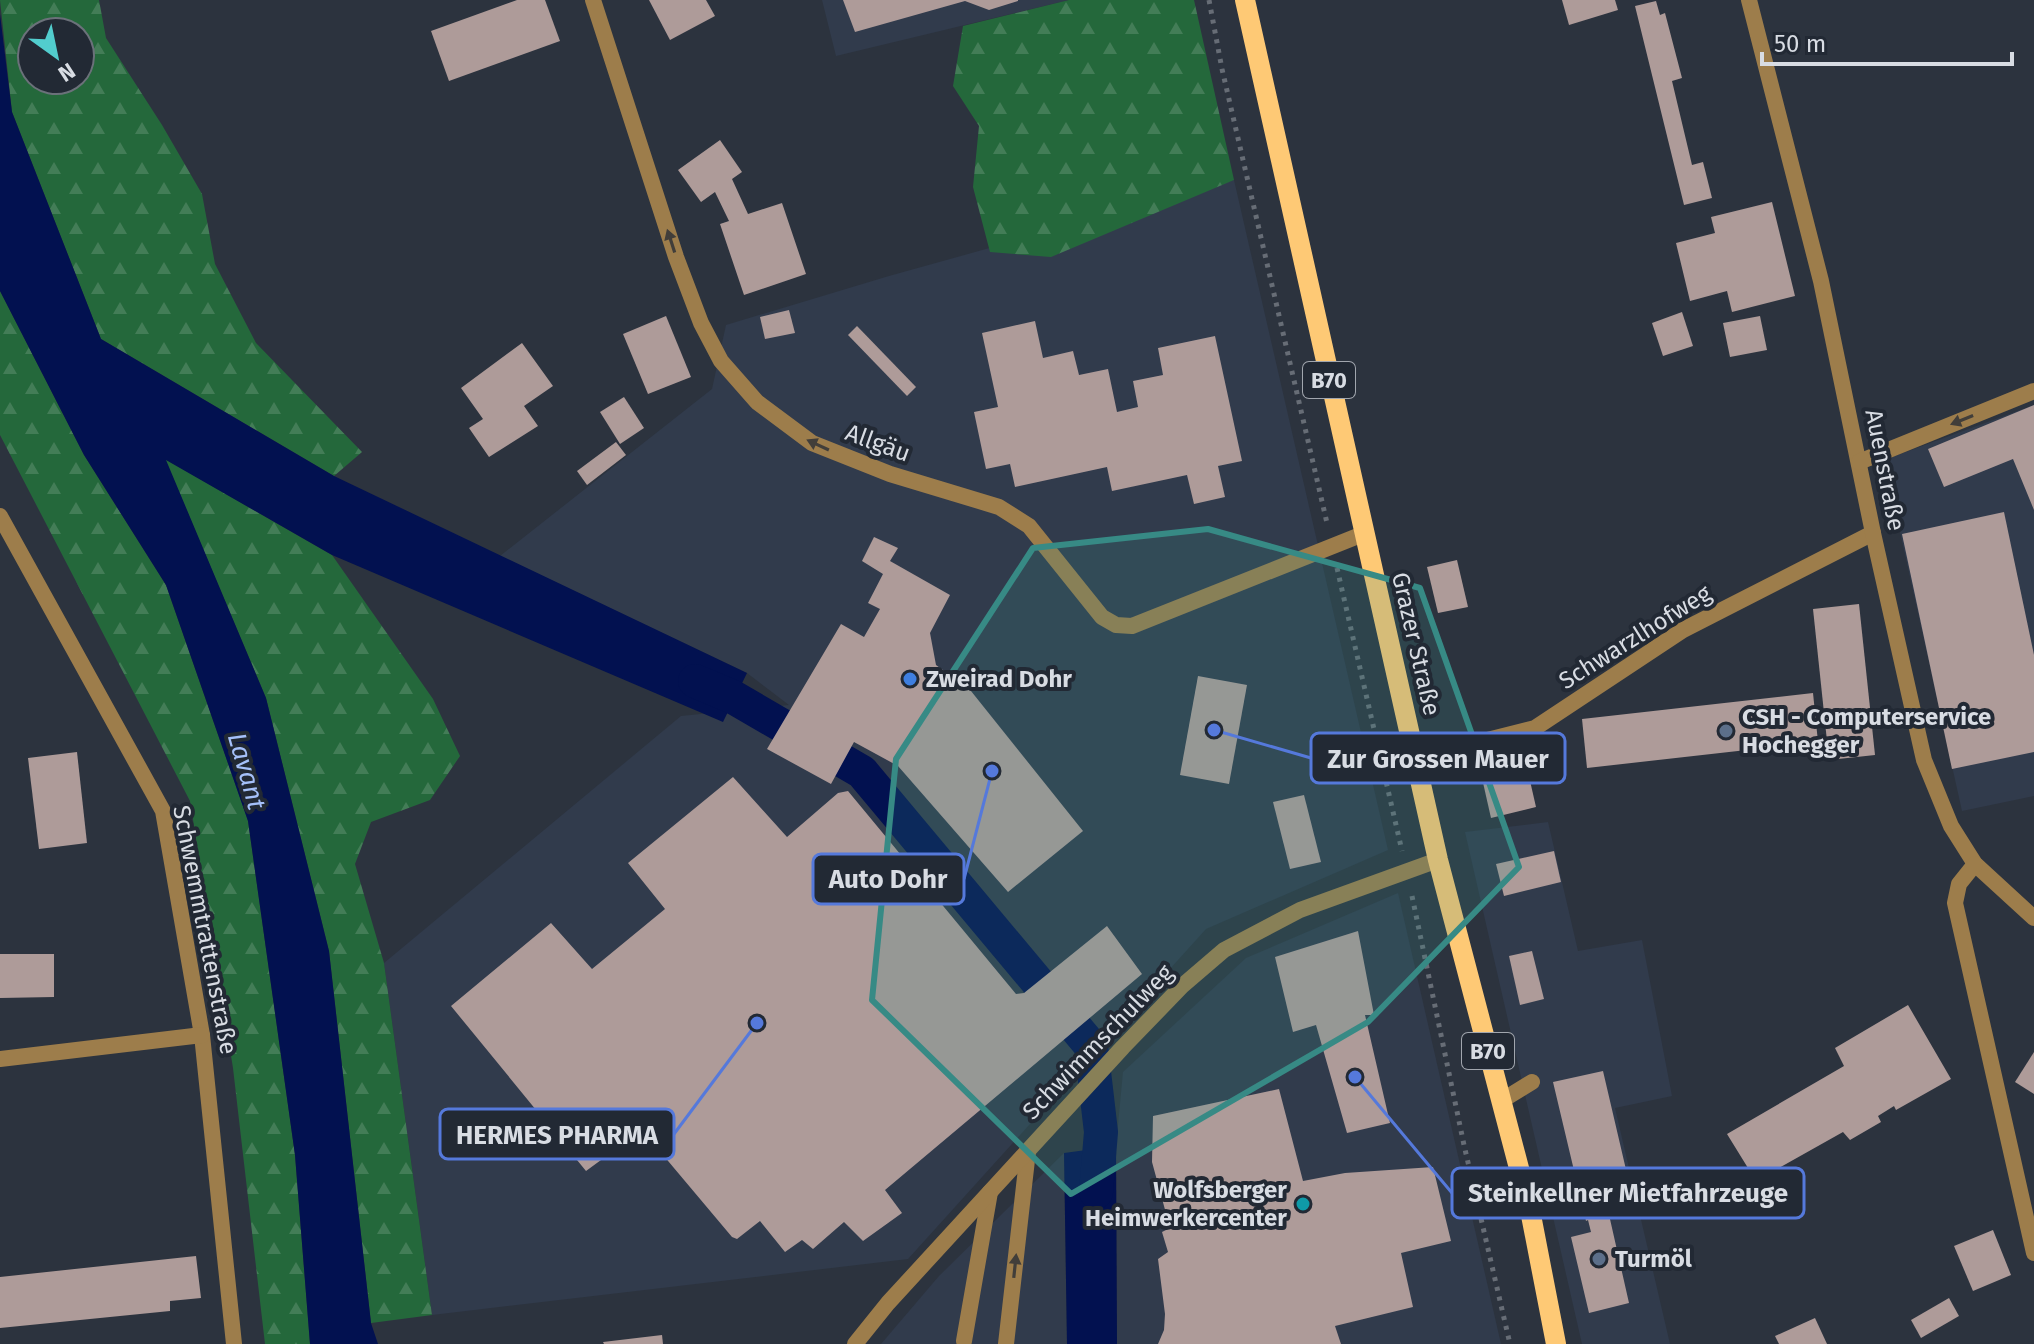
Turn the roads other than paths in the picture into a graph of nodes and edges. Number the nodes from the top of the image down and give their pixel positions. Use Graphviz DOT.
graph roads {
  1 [pos="593,0"];
  2 [pos="1245,0"];
  3 [pos="1749,0"];
  4 [pos="2034,391"];
  5 [pos="1859,462"];
  6 [pos="0,516"];
  7 [pos="1873,533"];
  8 [pos="1363,534"];
  9 [pos="1416,758"];
  10 [pos="1438,860"];
  11 [pos="1975,864"];
  12 [pos="2034,918"];
  13 [pos="202,1035"];
  14 [pos="0,1059"];
  15 [pos="1532,1082"];
  16 [pos="1501,1101"];
  17 [pos="1028,1151"];
  18 [pos="990,1192"];
  19 [pos="2034,1253"];
  20 [pos="964,1341"];
  21 [pos="234,1344"];
  22 [pos="855,1344"];
  23 [pos="1006,1344"];
  24 [pos="1556,1344"];
  8 -- 1 [label="street, Allgäu, one-way"];
  2 -- 8 [label="main road, Grazer Straße / B70"];
  3 -- 5 [label="street, Auenstraße"];
  4 -- 5 [label="street, one-way"];
  5 -- 7 [label="street, Auenstraße"];
  6 -- 13 [label="street, Schwemmtrattenstraße"];
  7 -- 9 [label="street, Schwarzlhofweg"];
  7 -- 11 [label="street, Auenstraße"];
  8 -- 9 [label="main road, Grazer Straße / B70"];
  9 -- 10 [label="main road, Grazer Straße / B70"];
  10 -- 16 [label="main road, Grazer Straße / B70"];
  10 -- 17 [label="street, Schwimmschulweg"];
  11 -- 12 [label="street, Auenstraße"];
  11 -- 19 [label="street"];
  13 -- 14 [label="street"];
  13 -- 21 [label="street, Schwemmtrattenstraße"];
  15 -- 16 [label="street"];
  16 -- 24 [label="main road, Grazer Straße / B70"];
  17 -- 18 [label="street, Schwimmschulweg"];
  23 -- 17 [label="street, one-way"];
  18 -- 20 [label="street"];
  18 -- 22 [label="street, Schwimmschulweg"];
}
